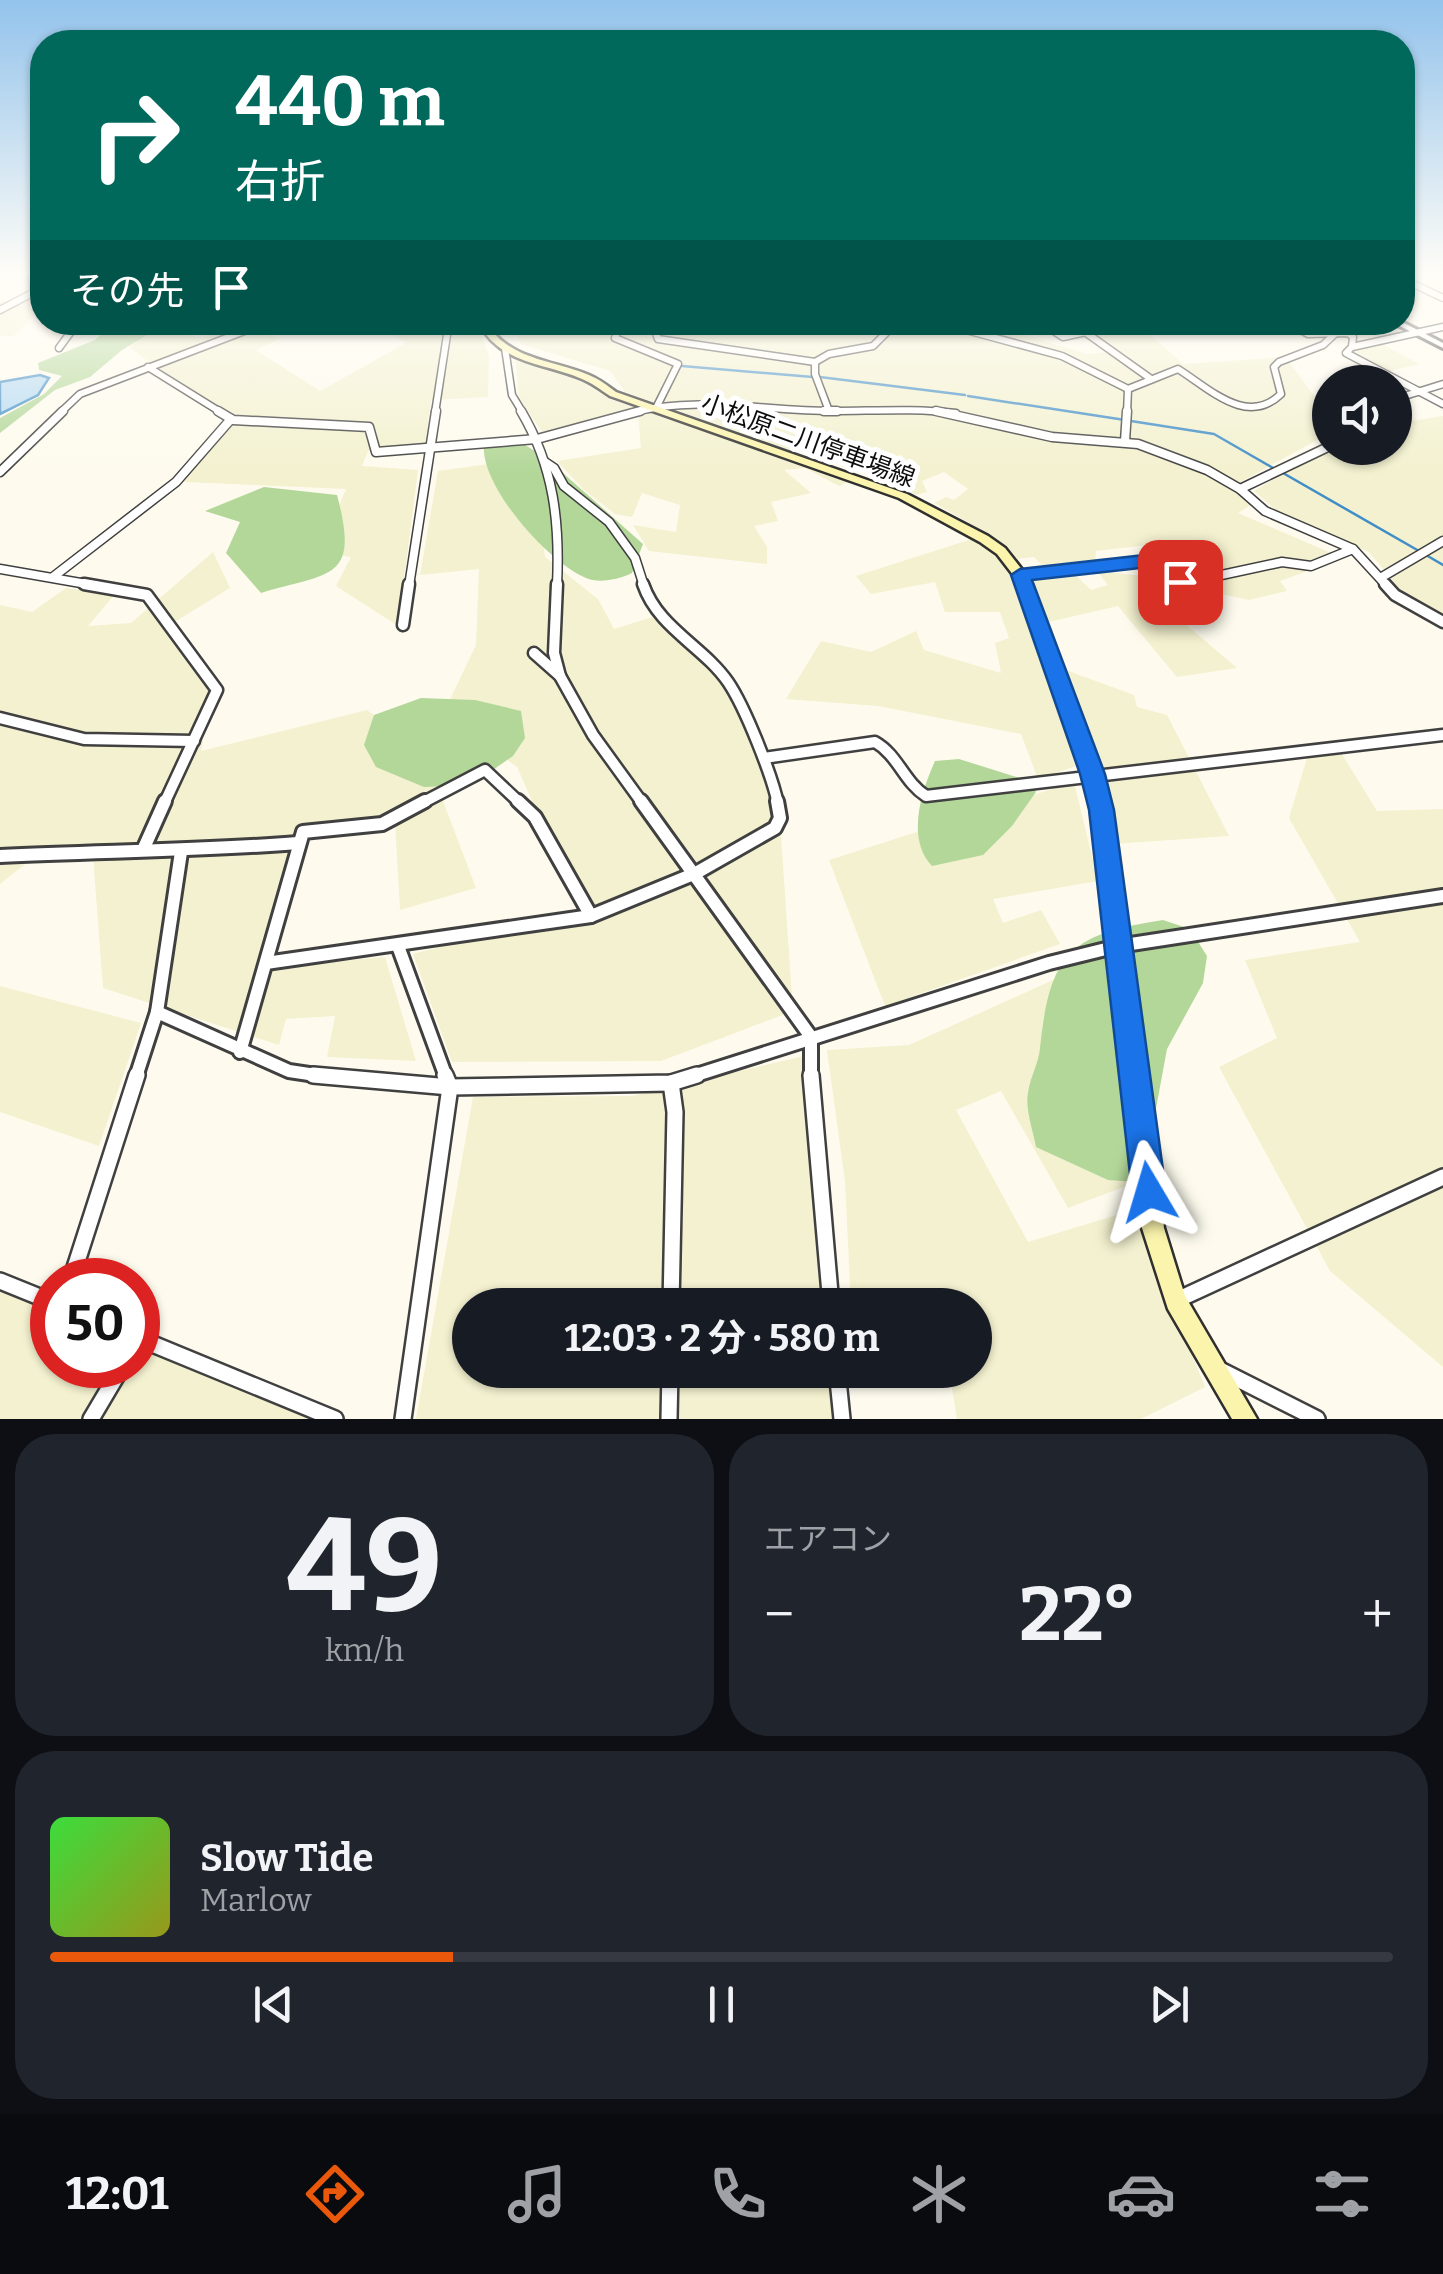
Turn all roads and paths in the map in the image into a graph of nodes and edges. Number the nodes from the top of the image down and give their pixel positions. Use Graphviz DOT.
graph roads {
  1 [pos="65,340"];
  2 [pos="219,340"];
  3 [pos="447,340"];
  4 [pos="495,340"];
  5 [pos="620,340"];
  6 [pos="663,340"];
  7 [pos="878,340"];
  8 [pos="1004,340"];
  9 [pos="1098,340"];
  10 [pos="1327,340"];
  11 [pos="1353,340"];
  12 [pos="1367,340"];
  13 [pos="1379,340"];
  14 [pos="1372,342"];
  15 [pos="1352,347"];
  16 [pos="59,348"];
  17 [pos="506,348"];
  18 [pos="815,362"];
  19 [pos="148,367"];
  20 [pos="1151,380"];
  21 [pos="1443,384"];
  22 [pos="1128,389"];
  23 [pos="1418,391"];
  24 [pos="1412,393"];
  25 [pos="1443,404"];
  26 [pos="652,408"];
  27 [pos="829,411"];
  28 [pos="231,419"];
  29 [pos="537,438"];
  30 [pos="1125,441"];
  31 [pos="432,448"];
  32 [pos="1312,455"];
  33 [pos="545,462"];
  34 [pos="0,472"];
  35 [pos="1240,489"];
  36 [pos="1443,541"];
  37 [pos="1353,550"];
  38 [pos="0,569"];
  39 [pos="1020,575"];
  40 [pos="53,577"];
  41 [pos="1382,577"];
  42 [pos="1443,622"];
  43 [pos="403,625"];
  44 [pos="534,652"];
  45 [pos="560,676"];
  46 [pos="0,718"];
  47 [pos="1443,735"];
  48 [pos="194,742"];
  49 [pos="764,758"];
  50 [pos="1092,774"];
  51 [pos="298,844"];
  52 [pos="142,850"];
  53 [pos="180,852"];
  54 [pos="0,856"];
  55 [pos="696,873"];
  56 [pos="1443,896"];
  57 [pos="591,916"];
  58 [pos="398,946"];
  59 [pos="1118,946"];
  60 [pos="266,963"];
  61 [pos="157,1012"];
  62 [pos="811,1036"];
  63 [pos="240,1052"];
  64 [pos="670,1084"];
  65 [pos="450,1087"];
  66 [pos="1443,1177"];
  67 [pos="78,1258"];
  68 [pos="0,1281"];
  69 [pos="671,1288"];
  70 [pos="829,1288"];
  71 [pos="30,1293"];
  72 [pos="1176,1301"];
  73 [pos="160,1348"];
  74 [pos="1213,1366"];
  75 [pos="109,1388"];
  76 [pos="670,1388"];
  77 [pos="839,1388"];
  78 [pos="91,1419"];
  79 [pos="334,1419"];
  80 [pos="404,1419"];
  81 [pos="669,1419"];
  82 [pos="842,1419"];
  83 [pos="1245,1419"];
  84 [pos="1317,1419"];
  1 -- 16 [label="street"];
  2 -- 19 [label="street"];
  3 -- 31 [label="street"];
  4 -- 17 [label="main road, 小松原二川停車場線"];
  5 -- 26 [label="street"];
  6 -- 18 [label="street"];
  7 -- 18 [label="street"];
  8 -- 22 [label="street"];
  9 -- 20 [label="street"];
  10 -- 20 [label="street"];
  11 -- 15 [label="street"];
  12 -- 14 [label="street"];
  13 -- 14 [label="street"];
  14 -- 15 [label="street"];
  15 -- 23 [label="street"];
  17 -- 26 [label="main road, 小松原二川停車場線"];
  17 -- 29 [label="street"];
  18 -- 27 [label="street"];
  19 -- 28 [label="street"];
  19 -- 34 [label="street"];
  20 -- 22 [label="street"];
  21 -- 23 [label="street"];
  22 -- 30 [label="street"];
  23 -- 24 [label="street"];
  23 -- 25 [label="street"];
  26 -- 27 [label="street"];
  26 -- 29 [label="street"];
  26 -- 39 [label="main road, 小松原二川停車場線"];
  27 -- 30 [label="street"];
  28 -- 31 [label="street"];
  28 -- 40 [label="street"];
  29 -- 31 [label="street"];
  29 -- 33 [label="street"];
  30 -- 35 [label="street"];
  31 -- 43 [label="street"];
  32 -- 35 [label="street"];
  33 -- 45 [label="street"];
  33 -- 49 [label="street"];
  35 -- 37 [label="street"];
  36 -- 41 [label="street"];
  37 -- 39 [label="street"];
  37 -- 41 [label="street"];
  38 -- 40 [label="street"];
  39 -- 50 [label="main road, 小松原二川停車場線"];
  40 -- 48 [label="street"];
  41 -- 42 [label="street"];
  44 -- 45 [label="street"];
  45 -- 55 [label="street"];
  46 -- 48 [label="street"];
  47 -- 50 [label="street"];
  48 -- 52 [label="street"];
  49 -- 50 [label="street"];
  49 -- 55 [label="street"];
  50 -- 59 [label="main road, 小松原二川停車場線"];
  51 -- 53 [label="street"];
  51 -- 57 [label="street"];
  51 -- 60 [label="street"];
  52 -- 53 [label="street"];
  52 -- 54 [label="street"];
  53 -- 61 [label="street"];
  55 -- 57 [label="street"];
  55 -- 62 [label="street"];
  56 -- 59 [label="street"];
  57 -- 58 [label="street"];
  58 -- 60 [label="street"];
  58 -- 65 [label="street"];
  59 -- 62 [label="street"];
  59 -- 72 [label="main road, 小松原二川停車場線"];
  60 -- 63 [label="street"];
  61 -- 63 [label="street"];
  61 -- 67 [label="street"];
  62 -- 64 [label="street"];
  62 -- 70 [label="street"];
  63 -- 65 [label="street"];
  64 -- 65 [label="street"];
  64 -- 69 [label="street"];
  65 -- 80 [label="street"];
  66 -- 72 [label="street"];
  68 -- 71 [label="street"];
  72 -- 74 [label="main road, 小松原二川停車場線"];
  73 -- 79 [label="street"];
  74 -- 83 [label="main road, 小松原二川停車場線"];
  74 -- 84 [label="street"];
  75 -- 78 [label="street"];
  76 -- 81 [label="street"];
  77 -- 82 [label="street"];
}
